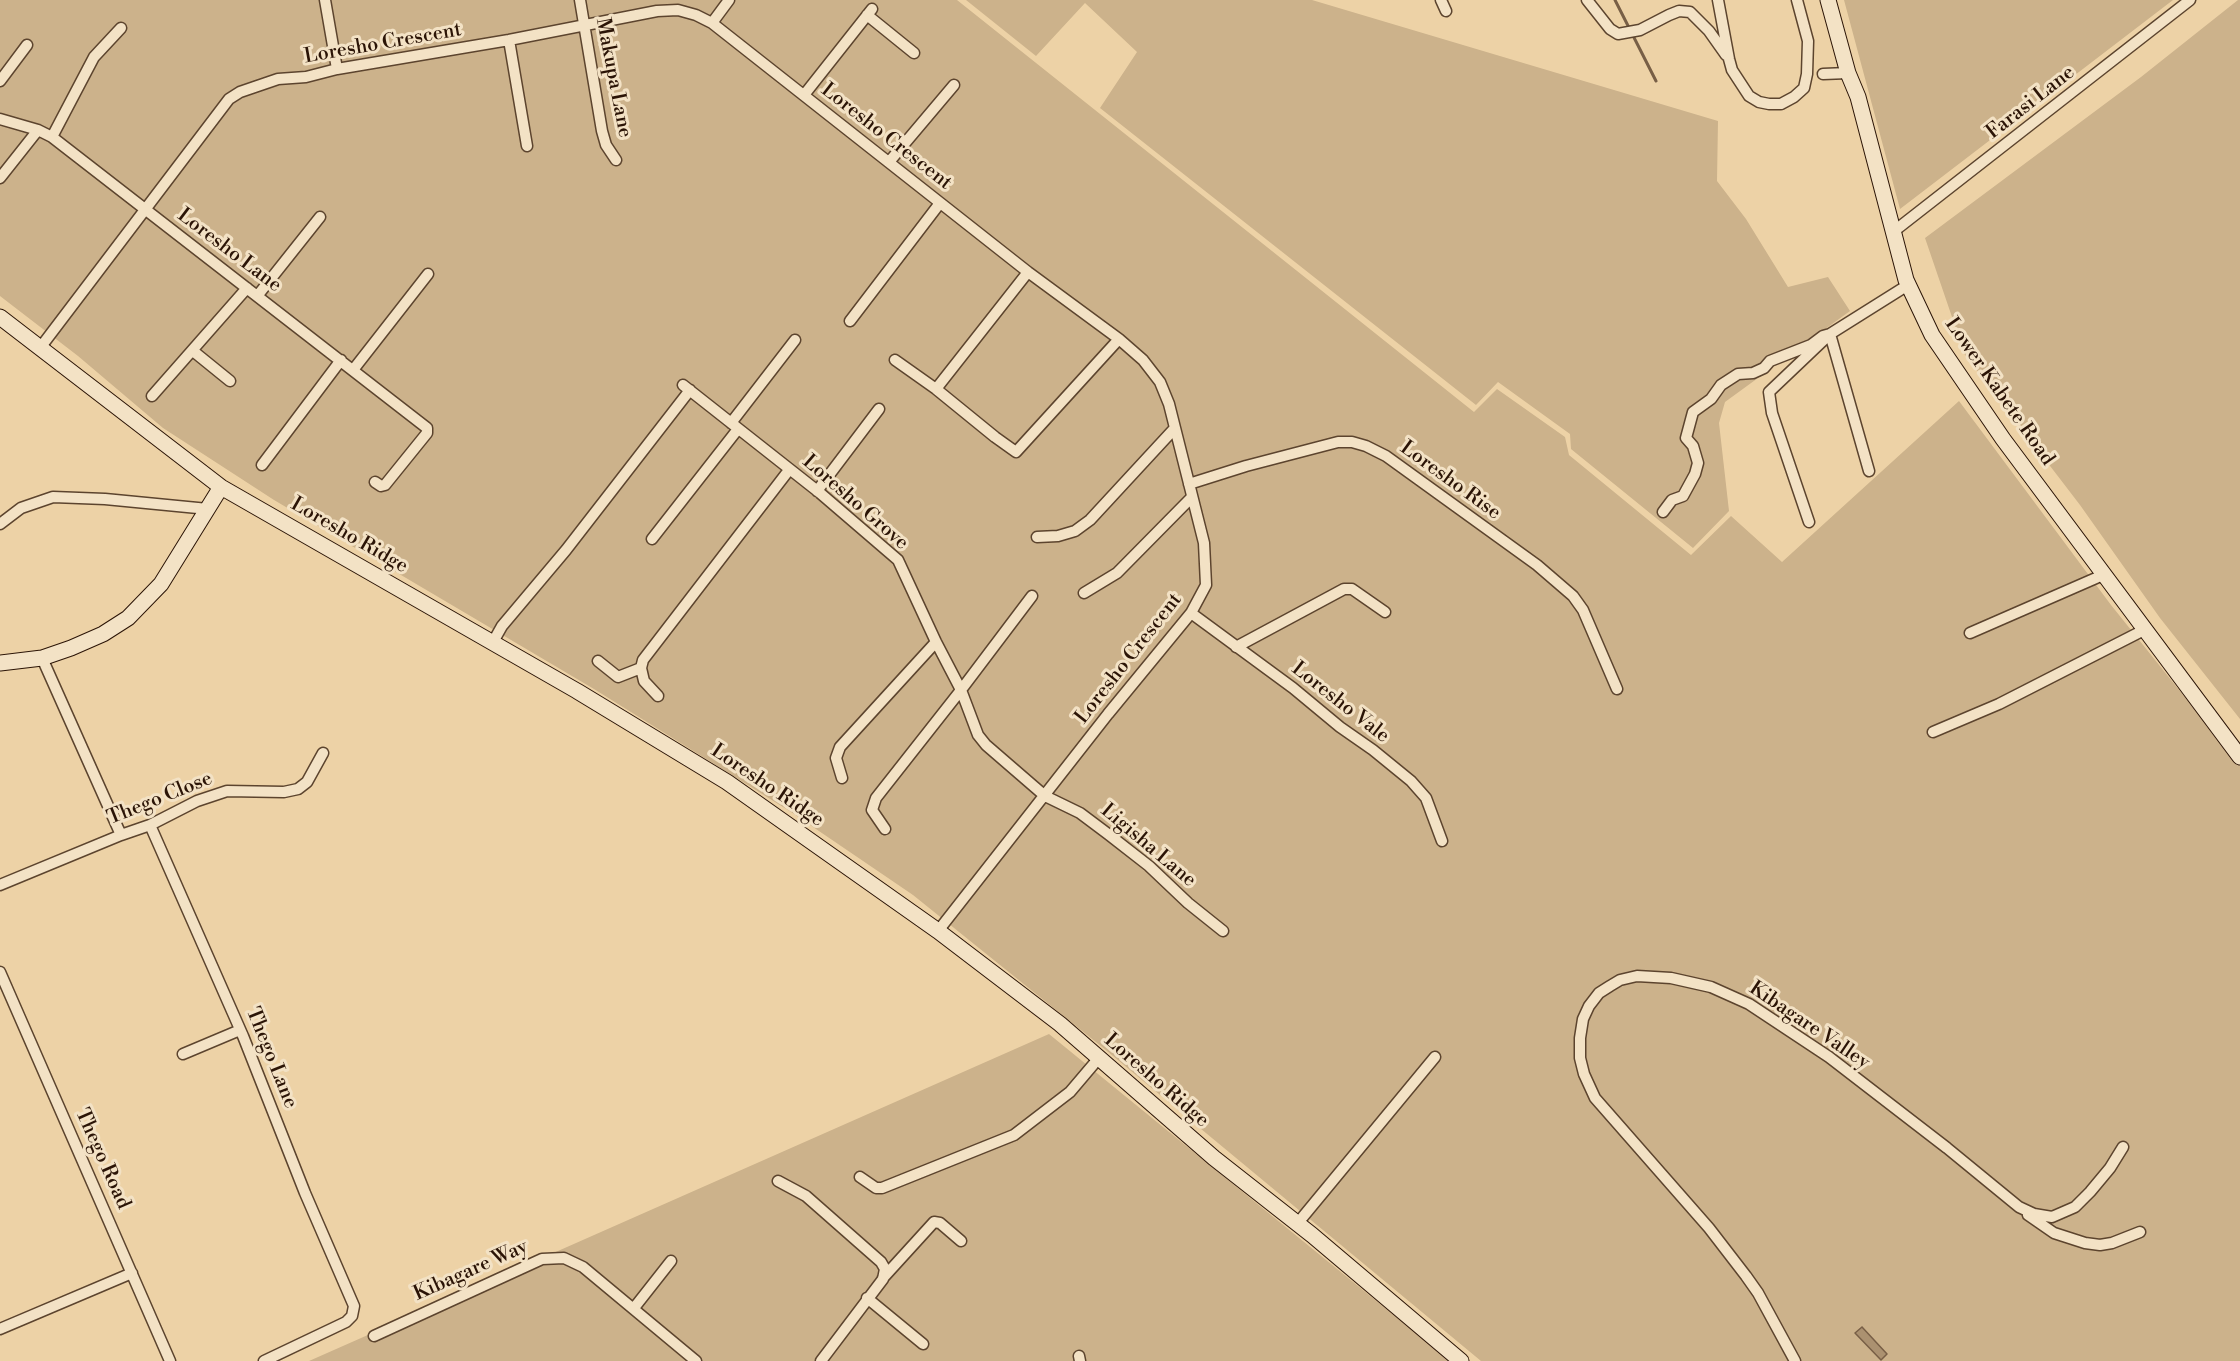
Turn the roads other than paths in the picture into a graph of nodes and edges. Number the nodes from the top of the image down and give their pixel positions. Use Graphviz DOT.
graph roads {
  1 [pos="325,0"];
  2 [pos="580,0"];
  3 [pos="729,0"];
  4 [pos="1441,0"];
  5 [pos="1587,0"];
  6 [pos="1718,0"];
  7 [pos="1797,0"];
  8 [pos="1828,0"];
  9 [pos="2190,0"];
  10 [pos="1446,11"];
  11 [pos="712,23"];
  12 [pos="584,25"];
  13 [pos="121,28"];
  14 [pos="509,40"];
  15 [pos="27,45"];
  16 [pos="914,53"];
  17 [pos="1729,59"];
  18 [pos="337,69"];
  19 [pos="1848,73"];
  20 [pos="1815,74"];
  21 [pos="0,81"];
  22 [pos="954,85"];
  23 [pos="804,95"];
  24 [pos="0,119"];
  25 [pos="38,130"];
  26 [pos="52,137"];
  27 [pos="527,146"];
  28 [pos="616,160"];
  29 [pos="890,162"];
  30 [pos="0,178"];
  31 [pos="940,203"];
  32 [pos="144,210"];
  33 [pos="320,217"];
  34 [pos="1893,232"];
  35 [pos="1028,272"];
  36 [pos="428,274"];
  37 [pos="1908,285"];
  38 [pos="247,288"];
  39 [pos="258,295"];
  40 [pos="0,317"];
  41 [pos="850,321"];
  42 [pos="1830,334"];
  43 [pos="1119,339"];
  44 [pos="795,340"];
  45 [pos="40,348"];
  46 [pos="193,351"];
  47 [pos="341,360"];
  48 [pos="895,360"];
  49 [pos="353,370"];
  50 [pos="230,381"];
  51 [pos="936,389"];
  52 [pos="152,396"];
  53 [pos="879,409"];
  54 [pos="734,426"];
  55 [pos="1175,428"];
  56 [pos="262,465"];
  57 [pos="789,470"];
  58 [pos="1869,471"];
  59 [pos="375,482"];
  60 [pos="1189,484"];
  61 [pos="221,487"];
  62 [pos="817,491"];
  63 [pos="1192,497"];
  64 [pos="208,509"];
  65 [pos="1663,512"];
  66 [pos="1809,522"];
  67 [pos="0,524"];
  68 [pos="1037,537"];
  69 [pos="652,539"];
  70 [pos="2103,575"];
  71 [pos="1084,593"];
  72 [pos="1032,596"];
  73 [pos="1385,612"];
  74 [pos="1191,614"];
  75 [pos="2144,630"];
  76 [pos="1971,633"];
  77 [pos="493,642"];
  78 [pos="936,642"];
  79 [pos="1236,647"];
  80 [pos="42,658"];
  81 [pos="598,661"];
  82 [pos="0,663"];
  83 [pos="641,668"];
  84 [pos="1617,689"];
  85 [pos="962,690"];
  86 [pos="658,696"];
  87 [pos="1933,732"];
  88 [pos="323,753"];
  89 [pos="2240,757"];
  90 [pos="842,778"];
  91 [pos="1045,796"];
  92 [pos="150,825"];
  93 [pos="885,829"];
  94 [pos="121,835"];
  95 [pos="1442,842"];
  96 [pos="0,885"];
  97 [pos="938,931"];
  98 [pos="1223,931"];
  99 [pos="0,972"];
  100 [pos="240,1030"];
  101 [pos="183,1054"];
  102 [pos="1435,1057"];
  103 [pos="1098,1059"];
  104 [pos="2123,1147"];
  105 [pos="860,1178"];
  106 [pos="778,1181"];
  107 [pos="2019,1207"];
  108 [pos="1297,1224"];
  109 [pos="2140,1232"];
  110 [pos="962,1241"];
  111 [pos="671,1261"];
  112 [pos="132,1273"];
  113 [pos="883,1279"];
  114 [pos="867,1298"];
  115 [pos="634,1308"];
  116 [pos="0,1329"];
  117 [pos="374,1336"];
  118 [pos="923,1344"];
  119 [pos="170,1361"];
  120 [pos="264,1361"];
  121 [pos="696,1361"];
  122 [pos="821,1361"];
  123 [pos="1461,1361"];
  124 [pos="1795,1361"];
  1 -- 18 [label="street"];
  2 -- 12 [label="street, Makupa Lane"];
  3 -- 11 [label="street"];
  4 -- 10 [label="street"];
  5 -- 17 [label="street"];
  6 -- 17 [label="street"];
  7 -- 20 [label="street"];
  8 -- 19 [label="main road, Lower Kabete Road"];
  9 -- 34 [label="street, Farasi Lane"];
  11 -- 12 [label="street, Loresho Crescent"];
  11 -- 23 [label="street, Loresho Crescent"];
  12 -- 14 [label="street, Loresho Crescent"];
  12 -- 28 [label="street, Makupa Lane"];
  13 -- 26 [label="street"];
  14 -- 18 [label="street, Loresho Crescent"];
  14 -- 27 [label="street"];
  15 -- 21 [label="street"];
  16 -- 23 [label="street"];
  17 -- 20 [label="street"];
  18 -- 32 [label="street, Loresho Crescent"];
  19 -- 20 [label="street"];
  19 -- 34 [label="main road, Lower Kabete Road"];
  22 -- 29 [label="street"];
  23 -- 29 [label="street, Loresho Crescent"];
  24 -- 25 [label="street, Loresho Lane"];
  25 -- 26 [label="street, Loresho Lane"];
  25 -- 30 [label="street"];
  26 -- 32 [label="street, Loresho Lane"];
  29 -- 31 [label="street, Loresho Crescent"];
  31 -- 35 [label="street, Loresho Crescent"];
  31 -- 41 [label="street"];
  32 -- 38 [label="street, Loresho Lane"];
  32 -- 45 [label="street, Loresho Crescent"];
  33 -- 39 [label="street"];
  34 -- 37 [label="main road, Lower Kabete Road"];
  35 -- 43 [label="street, Loresho Crescent"];
  35 -- 51 [label="street"];
  36 -- 49 [label="street"];
  37 -- 42 [label="street"];
  37 -- 70 [label="main road, Lower Kabete Road"];
  38 -- 39 [label="street, Loresho Lane"];
  38 -- 46 [label="street"];
  39 -- 47 [label="street, Loresho Lane"];
  40 -- 45 [label="main road, Loresho Ridge"];
  42 -- 58 [label="street"];
  42 -- 65 [label="street"];
  42 -- 66 [label="street"];
  43 -- 51 [label="street"];
  43 -- 55 [label="street, Loresho Crescent"];
  44 -- 54 [label="street"];
  45 -- 61 [label="main road, Loresho Ridge"];
  46 -- 50 [label="street"];
  46 -- 52 [label="street"];
  47 -- 49 [label="street, Loresho Lane"];
  47 -- 56 [label="street"];
  48 -- 51 [label="street"];
  49 -- 59 [label="street, Loresho Lane"];
  53 -- 62 [label="street"];
  54 -- 57 [label="street, Loresho Grove"];
  54 -- 69 [label="street"];
  54 -- 77 [label="street, Loresho Grove"];
  55 -- 60 [label="street, Loresho Crescent"];
  55 -- 68 [label="street"];
  57 -- 62 [label="street, Loresho Grove"];
  57 -- 83 [label="street"];
  60 -- 63 [label="street, Loresho Crescent"];
  60 -- 84 [label="street, Loresho Rise"];
  61 -- 64 [label="main road"];
  61 -- 77 [label="main road, Loresho Ridge"];
  62 -- 78 [label="street, Loresho Grove"];
  63 -- 71 [label="street"];
  63 -- 74 [label="street, Loresho Crescent"];
  64 -- 67 [label="street"];
  64 -- 80 [label="main road"];
  70 -- 75 [label="main road, Lower Kabete Road"];
  70 -- 76 [label="street"];
  72 -- 85 [label="street"];
  73 -- 79 [label="street"];
  74 -- 79 [label="street, Loresho Vale"];
  74 -- 91 [label="street, Loresho Crescent"];
  75 -- 87 [label="street"];
  75 -- 89 [label="main road, Lower Kabete Road"];
  77 -- 97 [label="main road, Loresho Ridge"];
  78 -- 85 [label="street, Loresho Grove"];
  78 -- 90 [label="street"];
  79 -- 95 [label="street, Loresho Vale"];
  80 -- 82 [label="main road"];
  80 -- 94 [label="street"];
  81 -- 83 [label="street"];
  83 -- 86 [label="street"];
  85 -- 91 [label="street, Loresho Grove"];
  85 -- 93 [label="street"];
  88 -- 92 [label="street, Thego Close"];
  91 -- 97 [label="street, Loresho Crescent"];
  91 -- 98 [label="street, Ligisha Lane"];
  92 -- 94 [label="street, Thego Close"];
  92 -- 100 [label="street, Thego Lane"];
  94 -- 96 [label="street, Thego Close"];
  97 -- 103 [label="main road, Loresho Ridge"];
  99 -- 112 [label="street, Thego Road"];
  100 -- 101 [label="street"];
  100 -- 120 [label="street, Thego Lane"];
  102 -- 108 [label="street"];
  103 -- 105 [label="street"];
  103 -- 108 [label="main road, Loresho Ridge"];
  104 -- 107 [label="street, Kibagare Valley"];
  106 -- 113 [label="street"];
  107 -- 109 [label="street"];
  107 -- 124 [label="street, Kibagare Valley"];
  108 -- 123 [label="main road, Loresho Ridge"];
  110 -- 113 [label="street"];
  111 -- 115 [label="street"];
  112 -- 116 [label="street"];
  112 -- 119 [label="street, Thego Road"];
  113 -- 114 [label="street"];
  114 -- 118 [label="street"];
  114 -- 122 [label="street"];
  115 -- 117 [label="street, Kibagare Way"];
  115 -- 121 [label="street, Kibagare Way"];
}
